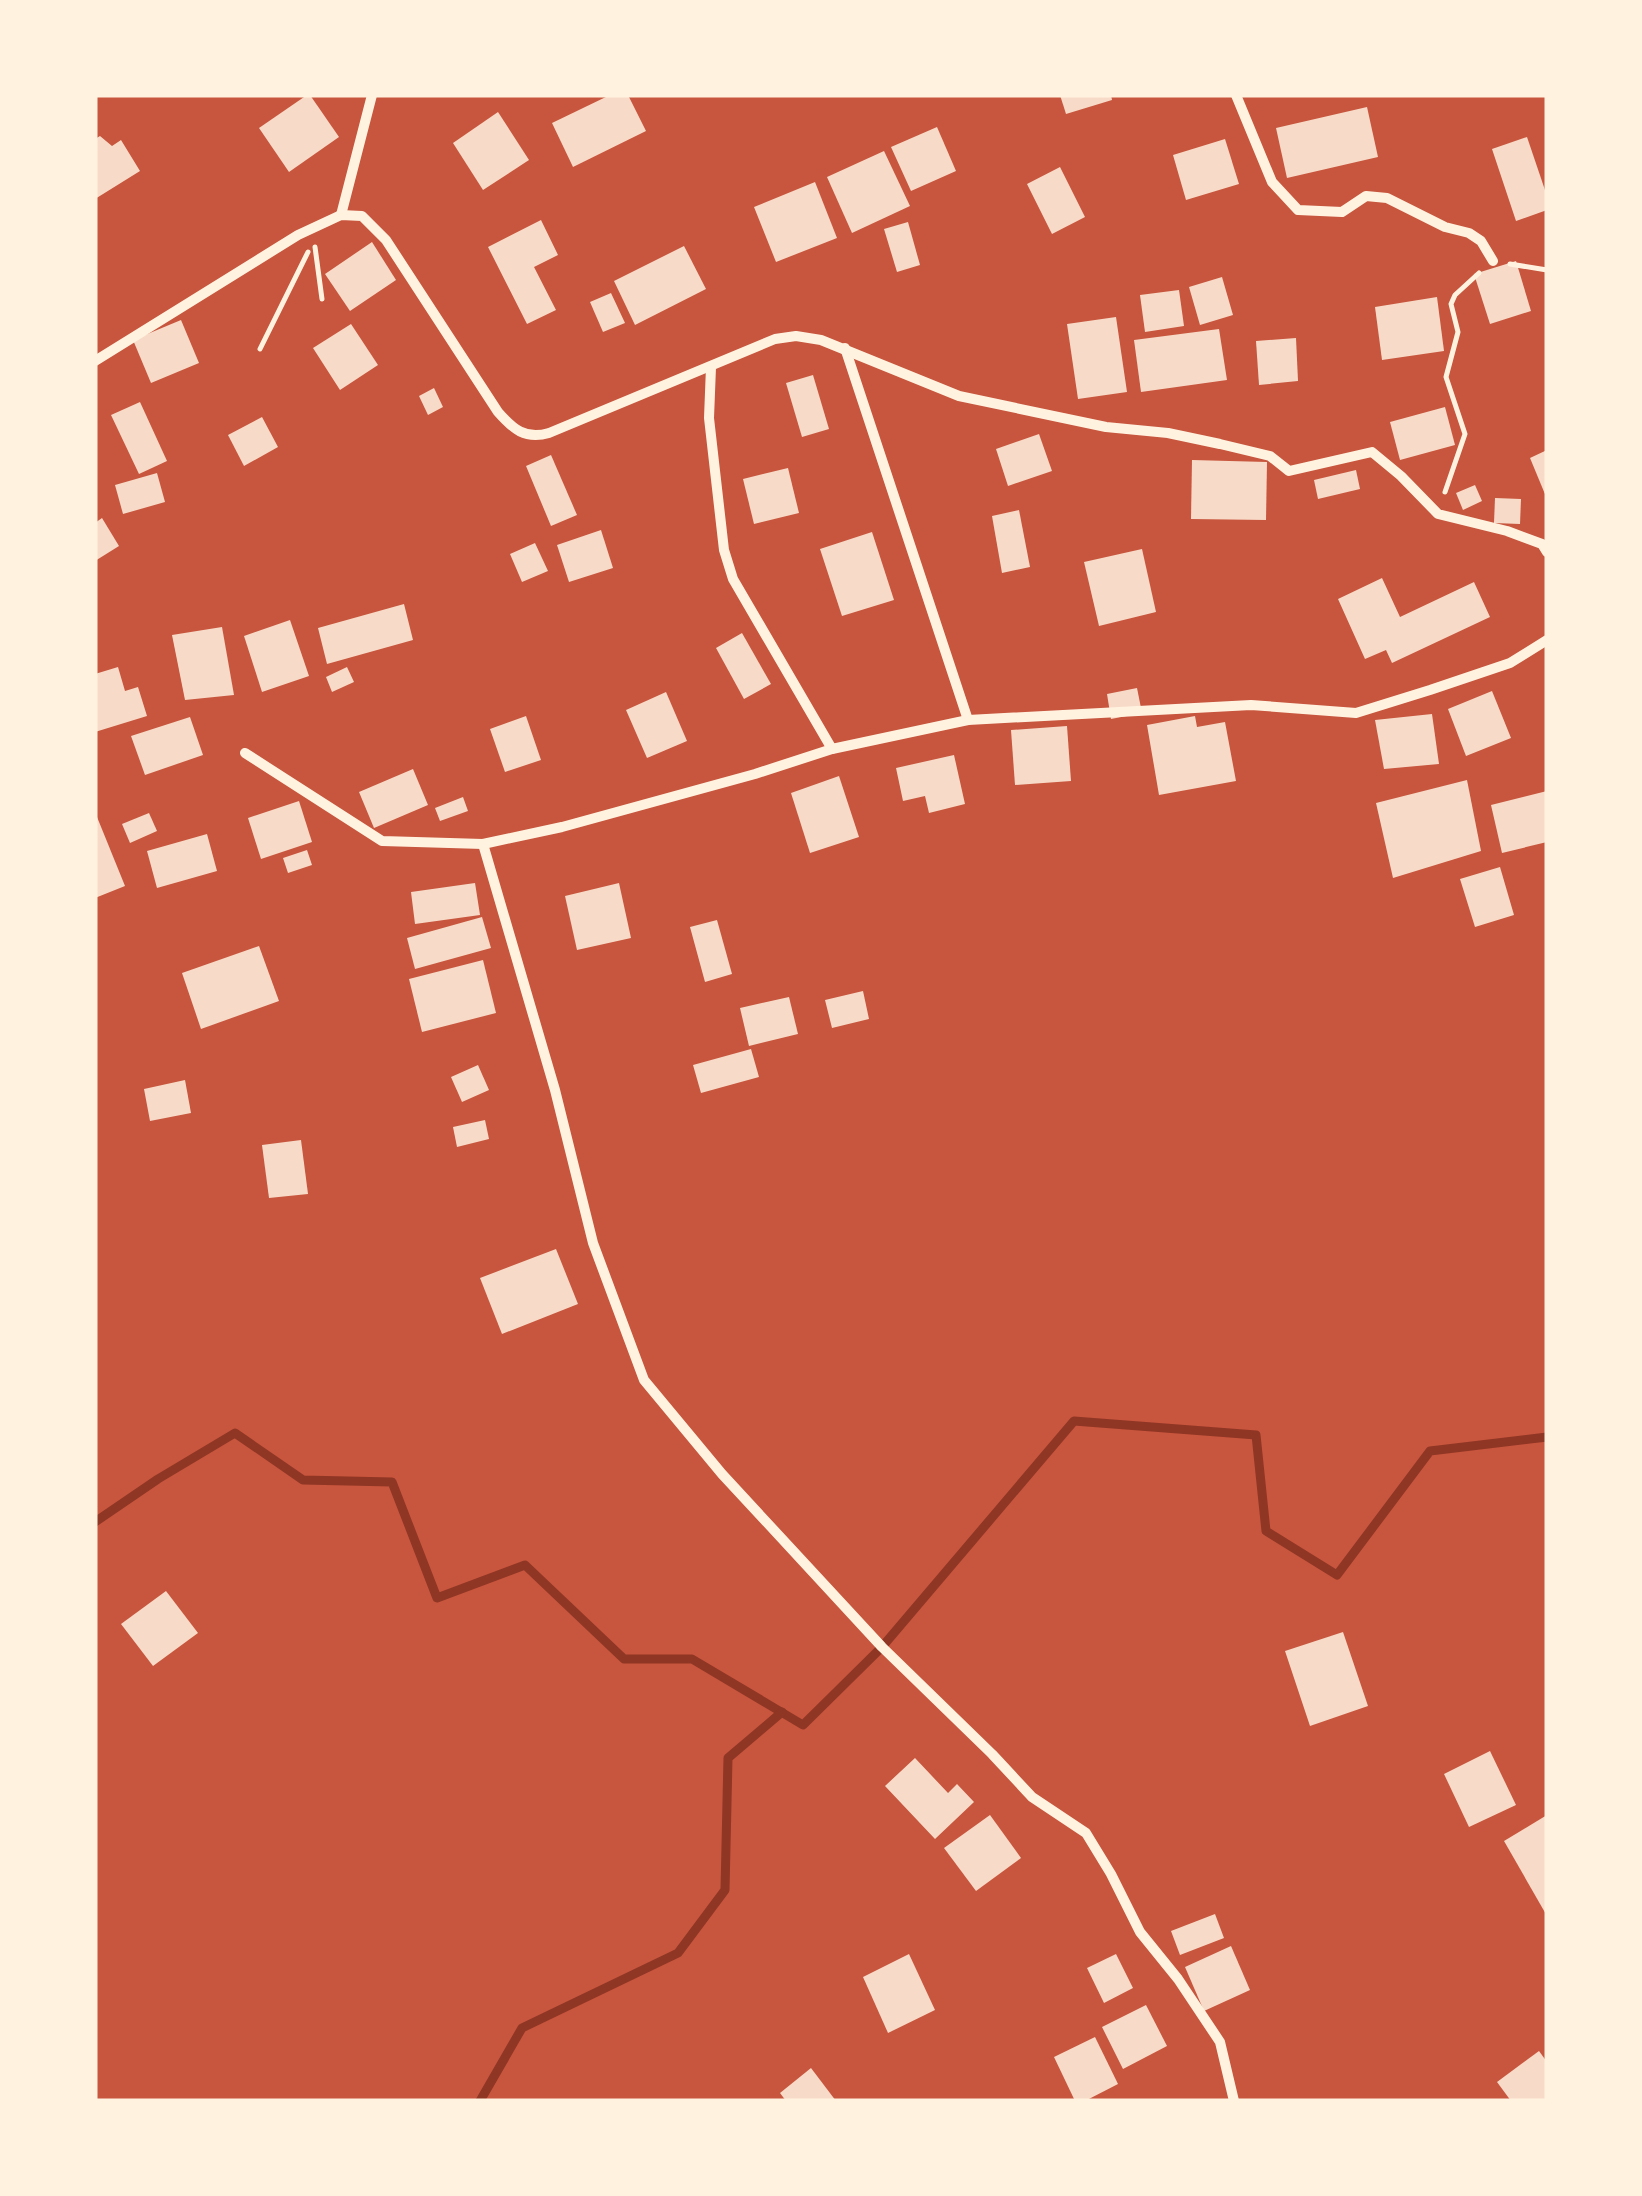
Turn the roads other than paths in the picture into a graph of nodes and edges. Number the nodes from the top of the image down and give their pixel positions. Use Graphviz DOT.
graph roads {
  1 [pos="372,95"];
  2 [pos="1236,95"];
  3 [pos="341,215"];
  4 [pos="1492,260"];
  5 [pos="844,348"];
  6 [pos="95,361"];
  7 [pos="712,367"];
  8 [pos="1547,552"];
  9 [pos="1547,640"];
  10 [pos="968,720"];
  11 [pos="832,749"];
  12 [pos="245,753"];
  13 [pos="483,844"];
  14 [pos="1234,2101"];
  1 -- 3 [label="street"];
  2 -- 4 [label="street"];
  3 -- 6 [label="street"];
  3 -- 7 [label="street"];
  5 -- 7 [label="street"];
  5 -- 8 [label="street"];
  5 -- 10 [label="street"];
  7 -- 11 [label="street"];
  9 -- 10 [label="street"];
  10 -- 11 [label="street"];
  11 -- 13 [label="street"];
  12 -- 13 [label="street"];
  13 -- 14 [label="street"];
}
